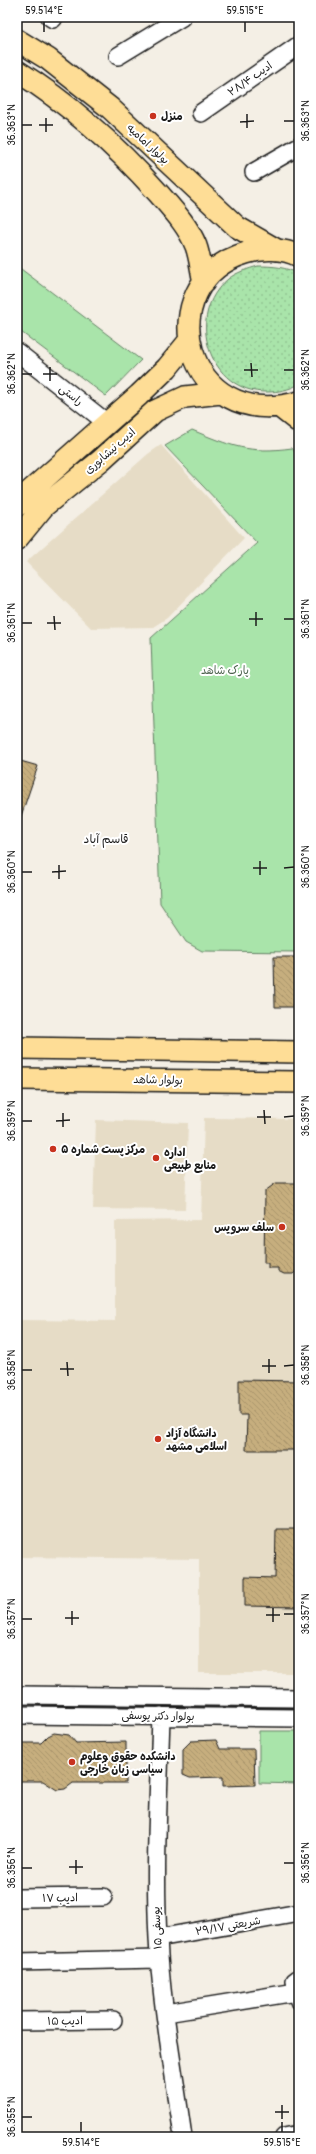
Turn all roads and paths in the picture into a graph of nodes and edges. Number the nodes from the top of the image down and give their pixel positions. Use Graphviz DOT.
graph roads {
  1 [pos="50,17"];
  2 [pos="54,17"];
  3 [pos="182,17"];
  4 [pos="17,40"];
  5 [pos="299,45"];
  6 [pos="118,56"];
  7 [pos="17,71"];
  8 [pos="201,113"];
  9 [pos="299,146"];
  10 [pos="254,172"];
  11 [pos="277,250"];
  12 [pos="298,255"];
  13 [pos="204,282"];
  14 [pos="189,341"];
  15 [pos="17,352"];
  16 [pos="221,393"];
  17 [pos="290,404"];
  18 [pos="299,422"];
  19 [pos="107,423"];
  20 [pos="17,506"];
  21 [pos="17,539"];
  22 [pos="17,1048"];
  23 [pos="299,1052"];
  24 [pos="17,1079"];
  25 [pos="299,1082"];
  26 [pos="17,1695"];
  27 [pos="299,1698"];
  28 [pos="17,1715"];
  29 [pos="160,1716"];
  30 [pos="299,1718"];
  31 [pos="103,1897"];
  32 [pos="17,1898"];
  33 [pos="299,1913"];
  34 [pos="158,1938"];
  35 [pos="159,1959"];
  36 [pos="17,1962"];
  37 [pos="298,1990"];
  38 [pos="166,2013"];
  39 [pos="113,2020"];
  40 [pos="17,2021"];
  41 [pos="299,2134"];
  42 [pos="184,2137"];
  43 [pos="284,2137"];
  1 -- 2 [label="street"];
  3 -- 6 [label="street"];
  4 -- 11 [label="main road, بولوار امامیه"];
  5 -- 8 [label="street, ادیب ۲۸/۴"];
  7 -- 13 [label="main road"];
  9 -- 10 [label="street"];
  11 -- 12 [label="main road"];
  11 -- 13 [label="main road"];
  13 -- 14 [label="main road"];
  14 -- 16 [label="main road"];
  14 -- 19 [label="main road, ادیب نیشابوری"];
  15 -- 19 [label="street, راستی"];
  16 -- 17 [label="main road"];
  16 -- 21 [label="main road, ادیب نیشابوری"];
  17 -- 18 [label="main road"];
  19 -- 20 [label="main road, ادیب نیشابوری"];
  22 -- 23 [label="main road"];
  24 -- 25 [label="main road, بولوار شاهد"];
  26 -- 27 [label="street, بولوار دکتر یوسفی"];
  28 -- 29 [label="street, بولوار دکتر یوسفی"];
  29 -- 30 [label="street, بولوار دکتر یوسفی"];
  29 -- 34 [label="street, یوسفی ۱۵"];
  31 -- 32 [label="street, ادیب ۱۷"];
  33 -- 34 [label="street, شریعتی ۲۹/۱۷"];
  34 -- 35 [label="street, یوسفی ۱۵"];
  35 -- 36 [label="street"];
  35 -- 38 [label="street, یوسفی ۱۵"];
  37 -- 38 [label="street"];
  38 -- 42 [label="street, یوسفی ۱۵"];
  39 -- 40 [label="street, ادیب ۱۵"];
  41 -- 43 [label="street"];
}
